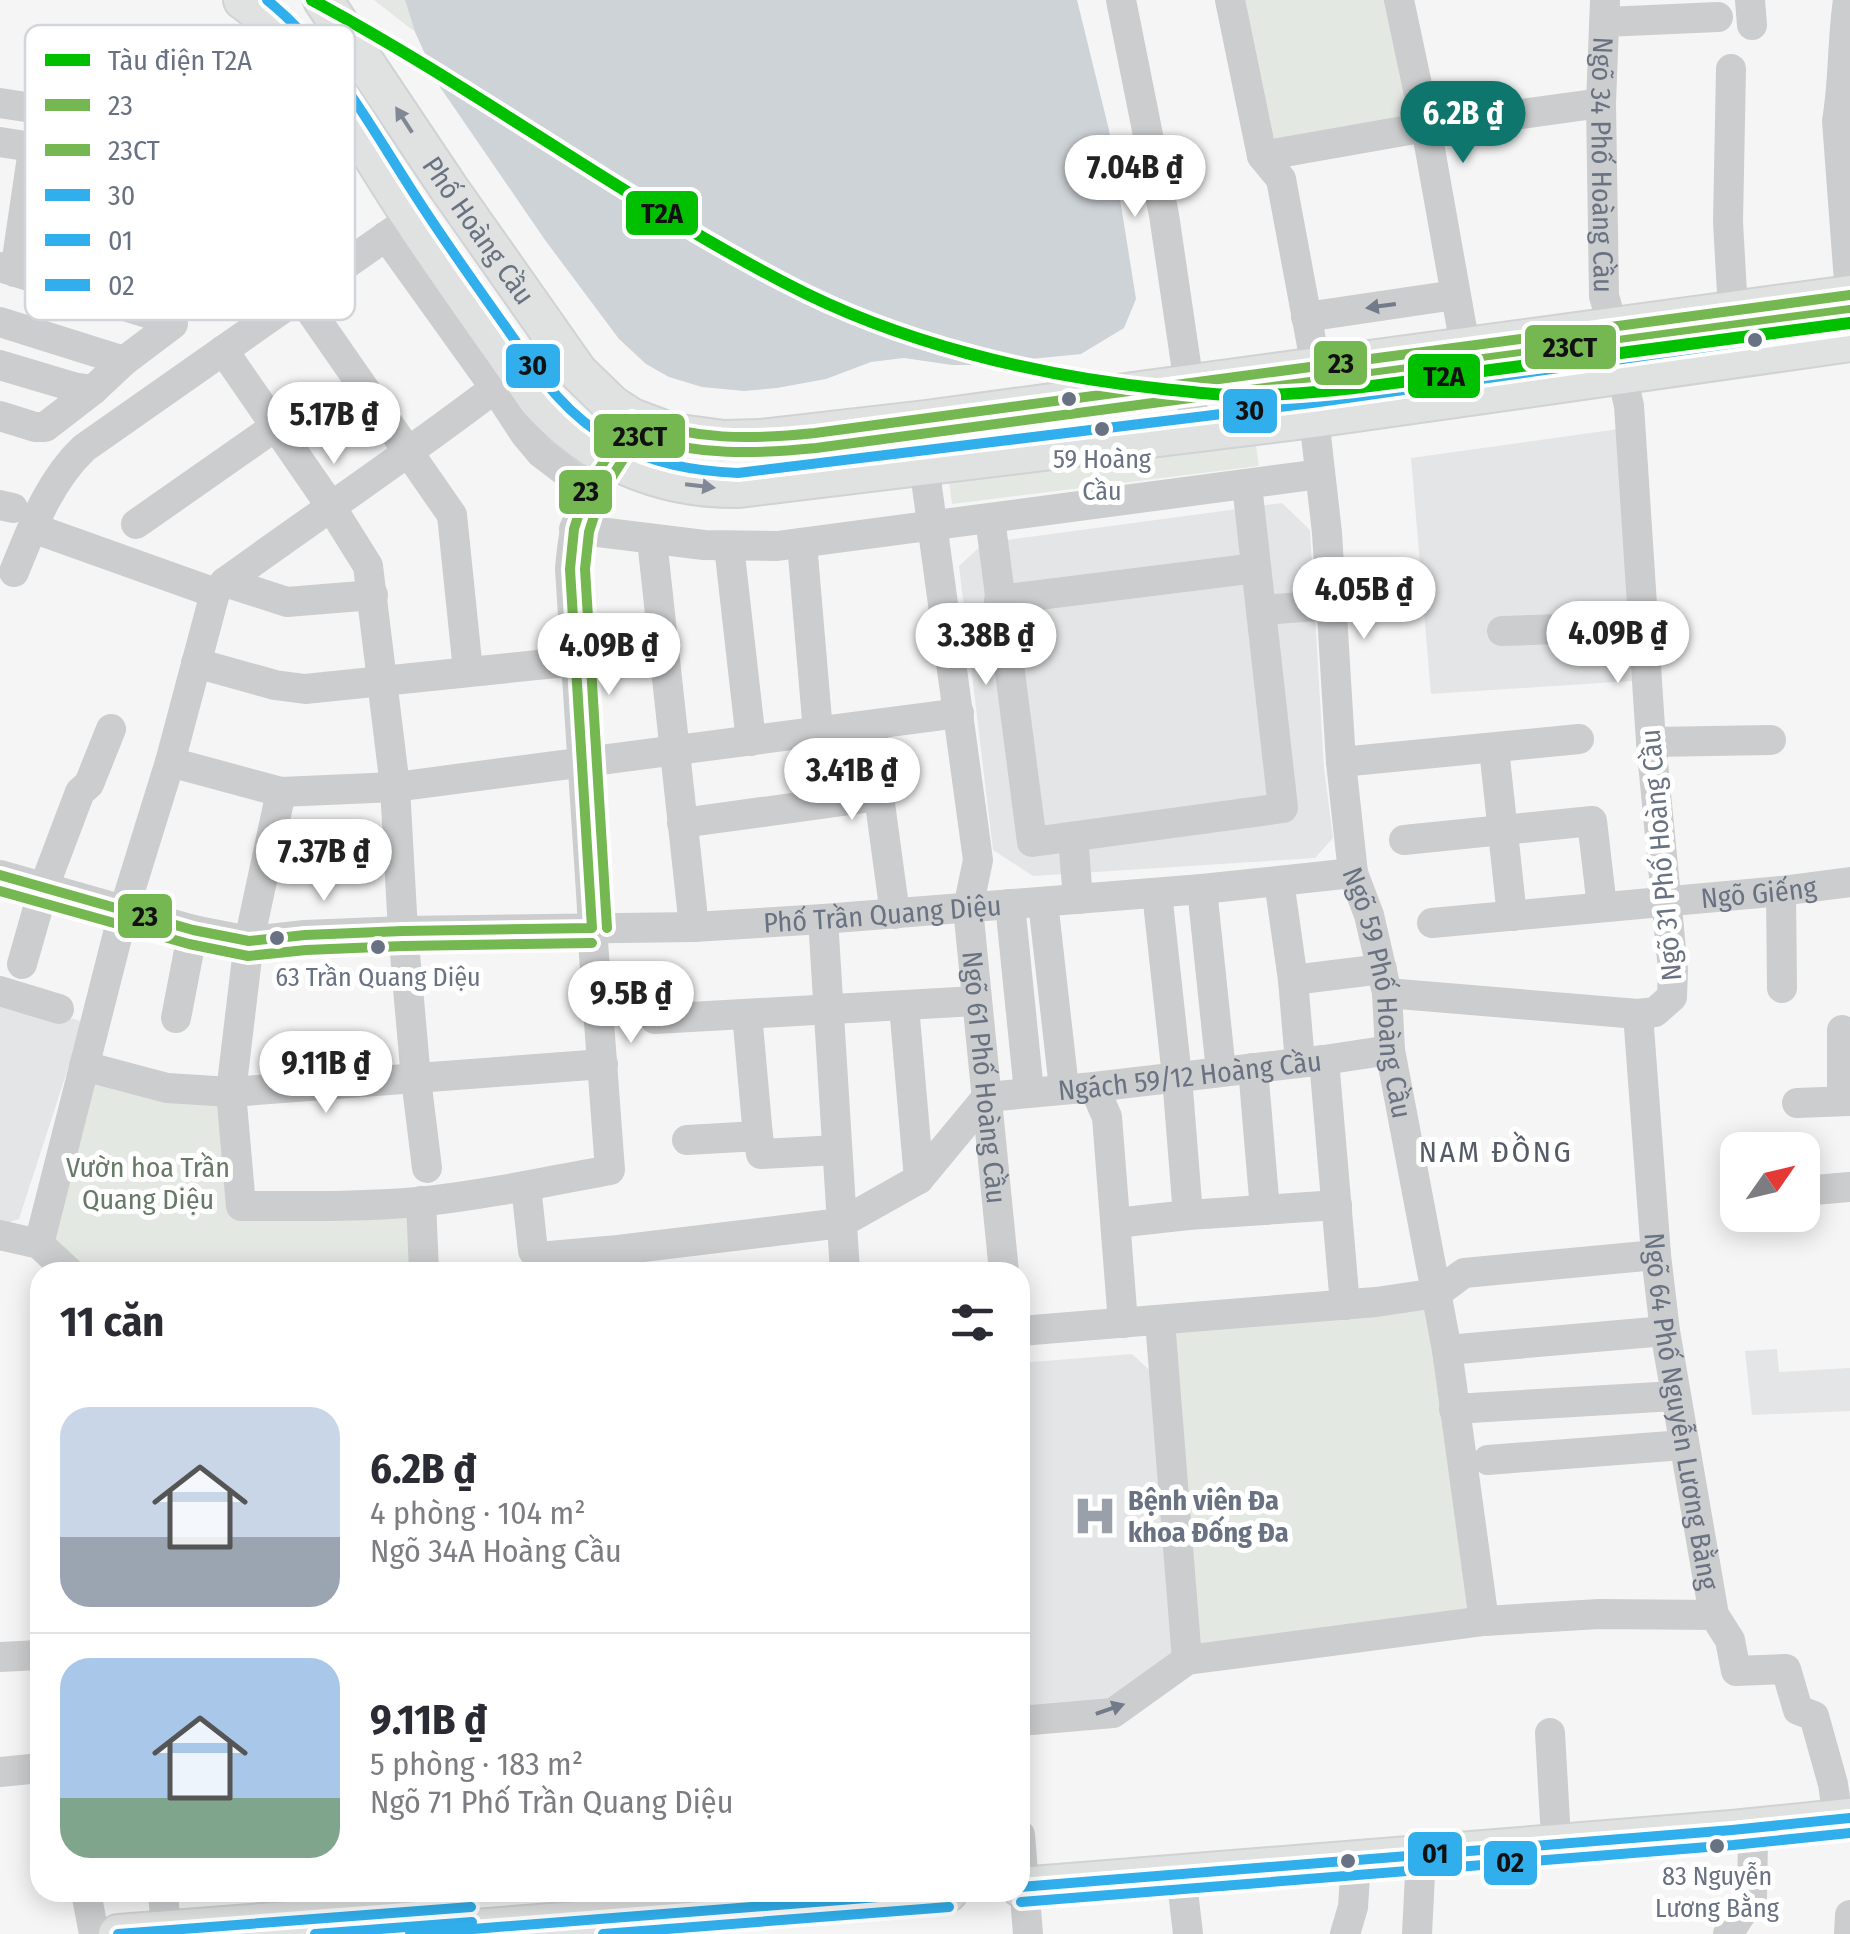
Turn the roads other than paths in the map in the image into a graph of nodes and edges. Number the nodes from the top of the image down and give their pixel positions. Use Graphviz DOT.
graph roads {
  1 [pos="243,0"];
  2 [pos="323,0"];
  3 [pos="1121,0"];
  4 [pos="1230,0"];
  5 [pos="1399,0"];
  6 [pos="1848,0"];
  7 [pos="1605,11"];
  8 [pos="1718,17"];
  9 [pos="274,25"];
  10 [pos="341,25"];
  11 [pos="355,46"];
  12 [pos="1731,69"];
  13 [pos="1601,103"];
  14 [pos="0,104"];
  15 [pos="25,108"];
  16 [pos="1426,127"];
  17 [pos="355,131"];
  18 [pos="0,142"];
  19 [pos="25,146"];
  20 [pos="1262,156"];
  21 [pos="25,192"];
  22 [pos="399,227"];
  23 [pos="355,258"];
  24 [pos="8,270"];
  25 [pos="1455,295"];
  26 [pos="1850,295"];
  27 [pos="1733,311"];
  28 [pos="1306,317"];
  29 [pos="168,320"];
  30 [pos="265,320"];
  31 [pos="317,320"];
  32 [pos="0,322"];
  33 [pos="1613,327"];
  34 [pos="1850,342"];
  35 [pos="1466,346"];
  36 [pos="222,350"];
  37 [pos="124,361"];
  38 [pos="0,365"];
  39 [pos="1316,366"];
  40 [pos="1622,374"];
  41 [pos="1189,384"];
  42 [pos="495,388"];
  43 [pos="93,390"];
  44 [pos="0,416"];
  45 [pos="632,418"];
  46 [pos="1314,418"];
  47 [pos="276,426"];
  48 [pos="1196,432"];
  49 [pos="409,453"];
  50 [pos="924,465"];
  51 [pos="597,472"];
  52 [pos="1320,474"];
  53 [pos="1247,485"];
  54 [pos="330,505"];
  55 [pos="15,514"];
  56 [pos="990,518"];
  57 [pos="136,524"];
  58 [pos="932,526"];
  59 [pos="574,528"];
  60 [pos="652,540"];
  61 [pos="802,543"];
  62 [pos="729,546"];
  63 [pos="1256,568"];
  64 [pos="14,572"];
  65 [pos="220,587"];
  66 [pos="373,595"];
  67 [pos="1000,600"];
  68 [pos="1331,606"];
  69 [pos="1261,610"];
  70 [pos="1644,626"];
  71 [pos="1502,631"];
  72 [pos="978,651"];
  73 [pos="576,661"];
  74 [pos="196,663"];
  75 [pos="468,671"];
  76 [pos="382,680"];
  77 [pos="959,713"];
  78 [pos="872,725"];
  79 [pos="111,729"];
  80 [pos="818,732"];
  81 [pos="1579,739"];
  82 [pos="1771,740"];
  83 [pos="750,741"];
  84 [pos="1651,742"];
  85 [pos="1494,749"];
  86 [pos="676,750"];
  87 [pos="170,762"];
  88 [pos="582,762"];
  89 [pos="1341,762"];
  90 [pos="395,787"];
  91 [pos="280,792"];
  92 [pos="878,796"];
  93 [pos="682,823"];
  94 [pos="1504,831"];
  95 [pos="1073,837"];
  96 [pos="1404,840"];
  97 [pos="1353,873"];
  98 [pos="0,875"];
  99 [pos="1280,881"];
  100 [pos="1850,882"];
  101 [pos="44,888"];
  102 [pos="1202,889"];
  103 [pos="1780,891"];
  104 [pos="1156,893"];
  105 [pos="1078,899"];
  106 [pos="1043,902"];
  107 [pos="1666,902"];
  108 [pos="1010,904"];
  109 [pos="1602,906"];
  110 [pos="968,908"];
  111 [pos="124,910"];
  112 [pos="895,914"];
  113 [pos="1512,916"];
  114 [pos="823,919"];
  115 [pos="1432,923"];
  116 [pos="694,927"];
  117 [pos="592,928"];
  118 [pos="192,930"];
  119 [pos="403,930"];
  120 [pos="249,941"];
  121 [pos="22,964"];
  122 [pos="1293,980"];
  123 [pos="1384,981"];
  124 [pos="1782,988"];
  125 [pos="0,991"];
  126 [pos="976,1001"];
  127 [pos="904,1006"];
  128 [pos="59,1009"];
  129 [pos="828,1010"];
  130 [pos="747,1014"];
  131 [pos="1638,1014"];
  132 [pos="176,1018"];
  133 [pos="655,1019"];
  134 [pos="1842,1030"];
  135 [pos="1390,1050"];
  136 [pos="1312,1061"];
  137 [pos="603,1064"];
  138 [pos="84,1066"];
  139 [pos="1253,1068"];
  140 [pos="1221,1072"];
  141 [pos="1177,1077"];
  142 [pos="416,1080"];
  143 [pos="1079,1088"];
  144 [pos="231,1092"];
  145 [pos="1029,1092"];
  146 [pos="987,1096"];
  147 [pos="1846,1101"];
  148 [pos="1798,1103"];
  149 [pos="758,1136"];
  150 [pos="687,1140"];
  151 [pos="837,1150"];
  152 [pos="427,1168"];
  153 [pos="919,1180"];
  154 [pos="526,1186"];
  155 [pos="1850,1187"];
  156 [pos="1820,1190"];
  157 [pos="421,1202"];
  158 [pos="1336,1205"];
  159 [pos="1265,1210"];
  160 [pos="1188,1215"];
  161 [pos="841,1223"];
  162 [pos="1116,1223"];
  163 [pos="0,1235"];
  164 [pos="38,1244"];
  165 [pos="1656,1255"];
  166 [pos="57,1262"];
  167 [pos="424,1262"];
  168 [pos="845,1262"];
  169 [pos="1003,1262"];
  170 [pos="1437,1293"];
  171 [pos="1345,1305"];
  172 [pos="1160,1321"];
  173 [pos="1123,1323"];
  174 [pos="1030,1330"];
  175 [pos="1665,1331"];
  176 [pos="1448,1350"];
  177 [pos="1675,1396"];
  178 [pos="1454,1410"];
  179 [pos="1683,1445"];
  180 [pos="1488,1460"];
  181 [pos="1714,1615"];
  182 [pos="1484,1621"];
  183 [pos="30,1656"];
  184 [pos="0,1657"];
  185 [pos="1187,1660"];
  186 [pos="1030,1720"];
  187 [pos="1550,1733"];
  188 [pos="30,1769"];
  189 [pos="0,1772"];
  190 [pos="1845,1804"];
  191 [pos="1750,1817"];
  192 [pos="1555,1821"];
  193 [pos="1421,1855"];
  194 [pos="1356,1860"];
  195 [pos="1030,1866"];
  196 [pos="1030,1867"];
  197 [pos="1181,1874"];
  198 [pos="88,1902"];
  199 [pos="164,1902"];
  200 [pos="613,1902"];
  201 [pos="872,1902"];
  202 [pos="1025,1902"];
  203 [pos="586,1911"];
  204 [pos="1850,1915"];
  205 [pos="721,1922"];
  206 [pos="428,1927"];
  207 [pos="166,1930"];
  208 [pos="94,1934"];
  209 [pos="118,1934"];
  210 [pos="1028,1934"];
  211 [pos="1188,1934"];
  212 [pos="1346,1934"];
  213 [pos="1418,1934"];
  214 [pos="1728,1934"];
  215 [pos="1849,1934"];
  1 -- 9 [label="main road, Phố Hoàng Cầu"];
  10 -- 2 [label="main road, Phố Hoàng Cầu, one-way"];
  3 -- 41 [label="street"];
  4 -- 20 [label="street"];
  5 -- 16 [label="street"];
  6 -- 26 [label="street"];
  7 -- 8 [label="street"];
  7 -- 13 [label="street, Ngõ 34 Phố Hoàng Cầu"];
  45 -- 11 [label="main road, Phố Hoàng Cầu, one-way"];
  12 -- 27 [label="street"];
  13 -- 16 [label="street"];
  13 -- 33 [label="street, Ngõ 34 Phố Hoàng Cầu"];
  14 -- 15 [label="street"];
  16 -- 20 [label="street"];
  16 -- 25 [label="street"];
  17 -- 22 [label="main road, Phố Hoàng Cầu"];
  18 -- 19 [label="street"];
  20 -- 28 [label="street"];
  21 -- 24 [label="street"];
  22 -- 23 [label="street"];
  22 -- 42 [label="street, Phố Hoàng Cầu"];
  22 -- 51 [label="main road, Phố Hoàng Cầu"];
  25 -- 28 [label="street, one-way"];
  25 -- 35 [label="street"];
  26 -- 27 [label="main road, Phố Hoàng Cầu"];
  27 -- 33 [label="main road, Phố Hoàng Cầu"];
  28 -- 39 [label="street"];
  29 -- 37 [label="street"];
  30 -- 36 [label="street"];
  31 -- 49 [label="street"];
  32 -- 37 [label="street"];
  33 -- 35 [label="main road, Phố Hoàng Cầu"];
  33 -- 40 [label="main road"];
  34 -- 40 [label="main road, Phố Hoàng Cầu"];
  35 -- 39 [label="main road, Phố Hoàng Cầu"];
  36 -- 47 [label="street"];
  36 -- 55 [label="street"];
  37 -- 43 [label="street"];
  38 -- 43 [label="street"];
  39 -- 41 [label="main road, Phố Hoàng Cầu"];
  40 -- 46 [label="main road, Phố Hoàng Cầu"];
  40 -- 70 [label="street, Ngõ 31 Phố Hoàng Cầu"];
  41 -- 45 [label="main road, Phố Hoàng Cầu"];
  41 -- 48 [label="street"];
  42 -- 49 [label="street"];
  42 -- 51 [label="street, Phố Hoàng Cầu"];
  43 -- 44 [label="street"];
  45 -- 51 [label="main road"];
  46 -- 48 [label="main road, Phố Hoàng Cầu"];
  46 -- 52 [label="street, Ngõ 59 Phố Hoàng Cầu"];
  47 -- 54 [label="street"];
  47 -- 57 [label="street"];
  48 -- 50 [label="main road, Phố Hoàng Cầu"];
  49 -- 54 [label="street"];
  49 -- 75 [label="street"];
  51 -- 50 [label="main road, Phố Hoàng Cầu, one-way"];
  50 -- 58 [label="street, Ngõ 61 Phố Hoàng Cầu"];
  51 -- 59 [label="street"];
  52 -- 53 [label="street"];
  52 -- 68 [label="street, Ngõ 59 Phố Hoàng Cầu"];
  53 -- 56 [label="street"];
  53 -- 63 [label="street"];
  54 -- 65 [label="street"];
  54 -- 66 [label="street"];
  55 -- 64 [label="street"];
  55 -- 65 [label="street"];
  56 -- 58 [label="street"];
  56 -- 67 [label="street"];
  58 -- 61 [label="street"];
  58 -- 72 [label="street, Ngõ 61 Phố Hoàng Cầu"];
  59 -- 60 [label="street"];
  59 -- 73 [label="street"];
  60 -- 62 [label="street"];
  60 -- 86 [label="street"];
  61 -- 62 [label="street"];
  61 -- 80 [label="street"];
  62 -- 83 [label="street"];
  63 -- 67 [label="street"];
  63 -- 69 [label="street"];
  65 -- 66 [label="street"];
  65 -- 74 [label="street"];
  66 -- 76 [label="street"];
  67 -- 72 [label="street"];
  68 -- 69 [label="street"];
  68 -- 89 [label="street, Ngõ 59 Phố Hoàng Cầu"];
  69 -- 95 [label="street"];
  70 -- 71 [label="street"];
  70 -- 84 [label="street, Ngõ 31 Phố Hoàng Cầu"];
  72 -- 77 [label="street, Ngõ 61 Phố Hoàng Cầu"];
  72 -- 95 [label="street"];
  73 -- 75 [label="street"];
  73 -- 88 [label="street"];
  74 -- 76 [label="street"];
  74 -- 87 [label="street"];
  75 -- 76 [label="street"];
  76 -- 90 [label="street"];
  77 -- 78 [label="street"];
  77 -- 110 [label="street, Ngõ 61 Phố Hoàng Cầu"];
  78 -- 80 [label="street"];
  78 -- 92 [label="street"];
  79 -- 101 [label="street"];
  80 -- 83 [label="street"];
  81 -- 85 [label="street"];
  82 -- 84 [label="street"];
  83 -- 86 [label="street"];
  84 -- 107 [label="street, Ngõ 31 Phố Hoàng Cầu"];
  85 -- 89 [label="street"];
  85 -- 94 [label="street"];
  86 -- 88 [label="street"];
  86 -- 93 [label="street"];
  87 -- 91 [label="street"];
  87 -- 111 [label="street"];
  88 -- 90 [label="street"];
  88 -- 117 [label="street"];
  89 -- 97 [label="street, Ngõ 59 Phố Hoàng Cầu"];
  90 -- 91 [label="street"];
  90 -- 119 [label="street"];
  91 -- 120 [label="street"];
  92 -- 93 [label="street"];
  92 -- 112 [label="street"];
  93 -- 116 [label="street"];
  94 -- 96 [label="street"];
  94 -- 109 [label="street"];
  94 -- 113 [label="street"];
  95 -- 105 [label="street"];
  97 -- 99 [label="street, Phố Trần Quang Diệu"];
  97 -- 123 [label="street, Ngõ 59 Phố Hoàng Cầu"];
  98 -- 101 [label="street, Phố Trần Quang Diệu"];
  99 -- 102 [label="street, Phố Trần Quang Diệu"];
  99 -- 122 [label="street"];
  100 -- 103 [label="street, Ngõ Giếng"];
  101 -- 111 [label="street, Phố Trần Quang Diệu"];
  101 -- 121 [label="street"];
  102 -- 104 [label="street, Phố Trần Quang Diệu"];
  102 -- 140 [label="street"];
  103 -- 107 [label="street, Ngõ Giếng"];
  103 -- 124 [label="street"];
  104 -- 105 [label="street, Phố Trần Quang Diệu"];
  104 -- 141 [label="street"];
  105 -- 106 [label="street, Phố Trần Quang Diệu"];
  106 -- 108 [label="street, Phố Trần Quang Diệu"];
  106 -- 143 [label="street"];
  107 -- 109 [label="street, Ngõ Giếng"];
  107 -- 131 [label="street, Ngõ 31 Phố Hoàng Cầu"];
  108 -- 110 [label="street, Phố Trần Quang Diệu"];
  108 -- 145 [label="street"];
  109 -- 113 [label="street, Ngõ Giếng"];
  110 -- 112 [label="street, Phố Trần Quang Diệu"];
  110 -- 126 [label="street, Ngõ 61 Phố Hoàng Cầu"];
  111 -- 118 [label="street, Phố Trần Quang Diệu"];
  111 -- 138 [label="street"];
  112 -- 114 [label="street, Phố Trần Quang Diệu"];
  113 -- 115 [label="street, Ngõ Giếng"];
  114 -- 116 [label="street, Phố Trần Quang Diệu"];
  114 -- 129 [label="street"];
  116 -- 117 [label="street, Phố Trần Quang Diệu"];
  117 -- 119 [label="street, Phố Trần Quang Diệu"];
  117 -- 137 [label="street"];
  118 -- 120 [label="street, Phố Trần Quang Diệu"];
  118 -- 132 [label="street"];
  119 -- 120 [label="street, Phố Trần Quang Diệu"];
  119 -- 142 [label="street"];
  120 -- 144 [label="street"];
  122 -- 123 [label="street"];
  122 -- 136 [label="street"];
  123 -- 131 [label="street"];
  123 -- 135 [label="street, Ngõ 59 Phố Hoàng Cầu"];
  125 -- 128 [label="street"];
  126 -- 127 [label="street"];
  126 -- 146 [label="street, Ngõ 61 Phố Hoàng Cầu"];
  127 -- 129 [label="street"];
  127 -- 153 [label="street"];
  129 -- 130 [label="street"];
  129 -- 151 [label="street"];
  130 -- 133 [label="street"];
  130 -- 149 [label="street"];
  131 -- 165 [label="street, Ngõ 64 Phố Nguyễn Lương Bằng"];
  134 -- 147 [label="street"];
  135 -- 136 [label="street, Ngách 59/12 Hoàng Cầu"];
  135 -- 170 [label="street, Ngõ 59 Phố Hoàng Cầu"];
  136 -- 139 [label="street, Ngách 59/12 Hoàng Cầu"];
  136 -- 158 [label="street"];
  137 -- 142 [label="street"];
  137 -- 154 [label="street"];
  138 -- 144 [label="street"];
  138 -- 164 [label="street"];
  139 -- 140 [label="street, Ngách 59/12 Hoàng Cầu"];
  139 -- 159 [label="street"];
  140 -- 141 [label="street, Ngách 59/12 Hoàng Cầu"];
  141 -- 143 [label="street, Ngách 59/12 Hoàng Cầu"];
  141 -- 160 [label="street"];
  142 -- 144 [label="street"];
  142 -- 152 [label="street"];
  143 -- 145 [label="street, Ngách 59/12 Hoàng Cầu"];
  143 -- 162 [label="street"];
  144 -- 157 [label="street"];
  145 -- 146 [label="street, Ngách 59/12 Hoàng Cầu"];
  146 -- 153 [label="street"];
  146 -- 169 [label="street, Ngõ 61 Phố Hoàng Cầu"];
  147 -- 148 [label="street"];
  149 -- 150 [label="street"];
  149 -- 151 [label="street"];
  151 -- 161 [label="street"];
  153 -- 161 [label="street"];
  154 -- 157 [label="street"];
  154 -- 161 [label="street"];
  155 -- 156 [label="street"];
  157 -- 167 [label="street"];
  158 -- 159 [label="street"];
  158 -- 171 [label="street"];
  159 -- 160 [label="street"];
  160 -- 162 [label="street"];
  161 -- 168 [label="street"];
  162 -- 173 [label="street"];
  163 -- 164 [label="street"];
  164 -- 166 [label="street"];
  165 -- 170 [label="street"];
  165 -- 175 [label="street, Ngõ 64 Phố Nguyễn Lương Bằng"];
  170 -- 171 [label="street"];
  170 -- 176 [label="street, Ngõ 59 Phố Hoàng Cầu"];
  171 -- 172 [label="street"];
  172 -- 173 [label="street"];
  172 -- 185 [label="street"];
  173 -- 174 [label="street"];
  175 -- 176 [label="street"];
  175 -- 177 [label="street, Ngõ 64 Phố Nguyễn Lương Bằng"];
  176 -- 178 [label="street, Ngõ 59 Phố Hoàng Cầu"];
  177 -- 178 [label="street"];
  177 -- 179 [label="street, Ngõ 64 Phố Nguyễn Lương Bằng"];
  178 -- 182 [label="street, Ngõ 59 Phố Hoàng Cầu"];
  179 -- 180 [label="street"];
  179 -- 181 [label="street, Ngõ 64 Phố Nguyễn Lương Bằng"];
  181 -- 182 [label="street"];
  181 -- 190 [label="street, Ngõ 64 Phố Nguyễn Lương Bằng"];
  182 -- 185 [label="street"];
  183 -- 184 [label="street"];
  186 -- 185 [label="street, one-way"];
  187 -- 192 [label="street"];
  188 -- 189 [label="street"];
  190 -- 191 [label="main road"];
  191 -- 192 [label="main road"];
  191 -- 193 [label="main road"];
  191 -- 214 [label="street"];
  192 -- 195 [label="main road"];
  193 -- 194 [label="main road"];
  193 -- 213 [label="street"];
  194 -- 197 [label="main road"];
  194 -- 212 [label="street"];
  196 -- 197 [label="main road"];
  197 -- 211 [label="street"];
  198 -- 208 [label="street"];
  199 -- 207 [label="street"];
  200 -- 203 [label="main road"];
  201 -- 205 [label="main road"];
  202 -- 210 [label="street"];
  203 -- 205 [label="main road"];
  203 -- 206 [label="main road"];
  204 -- 215 [label="street"];
  206 -- 207 [label="main road"];
  207 -- 209 [label="main road"];
}
